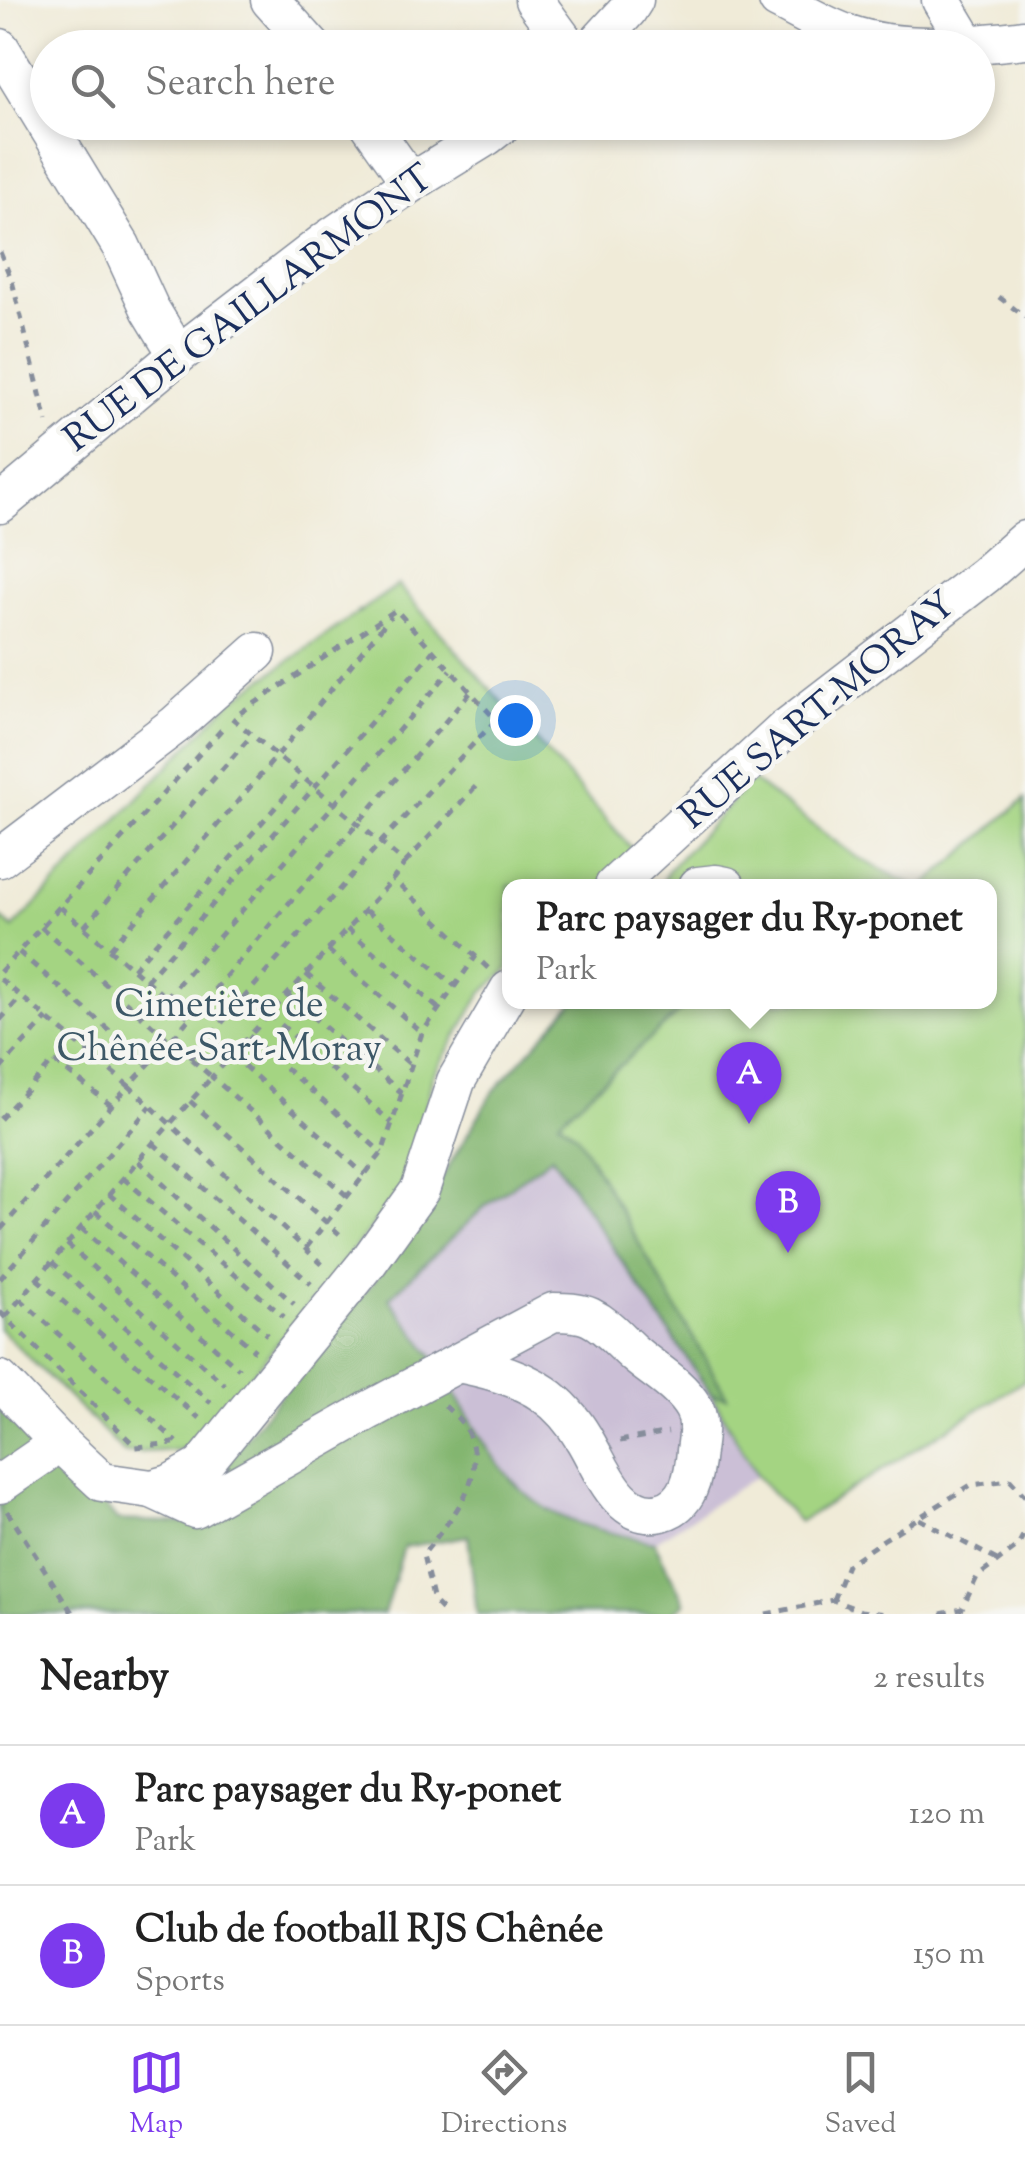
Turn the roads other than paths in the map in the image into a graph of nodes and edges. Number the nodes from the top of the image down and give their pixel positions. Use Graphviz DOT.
graph roads {
  1 [pos="270,0"];
  2 [pos="534,0"];
  3 [pos="634,0"];
  4 [pos="778,0"];
  5 [pos="926,0"];
  6 [pos="941,0"];
  7 [pos="296,30"];
  8 [pos="556,30"];
  9 [pos="610,30"];
  10 [pos="840,30"];
  11 [pos="911,30"];
  12 [pos="959,30"];
  13 [pos="1025,38"];
  14 [pos="995,42"];
  15 [pos="0,48"];
  16 [pos="30,97"];
  17 [pos="56,140"];
  18 [pos="381,140"];
  19 [pos="481,140"];
  20 [pos="411,183"];
  21 [pos="178,354"];
  22 [pos="0,504"];
  23 [pos="1025,540"];
  24 [pos="257,652"];
  25 [pos="0,858"];
  26 [pos="622,879"];
  27 [pos="502,1002"];
  28 [pos="458,1364"];
  29 [pos="0,1380"];
  30 [pos="49,1447"];
  31 [pos="0,1484"];
  32 [pos="152,1489"];
  1 -- 7 [label="street"];
  2 -- 8 [label="street"];
  3 -- 9 [label="street"];
  4 -- 10 [label="street"];
  5 -- 11 [label="street"];
  6 -- 12 [label="street"];
  13 -- 14 [label="street"];
  15 -- 16 [label="street"];
  17 -- 21 [label="street"];
  18 -- 20 [label="street"];
  19 -- 20 [label="street, RUE DE GAILLARMONT"];
  20 -- 21 [label="street, RUE DE GAILLARMONT"];
  21 -- 22 [label="street, RUE DE GAILLARMONT"];
  23 -- 26 [label="street, RUE SART-MORAY"];
  24 -- 25 [label="street"];
  27 -- 32 [label="street"];
  28 -- 28 [label="street"];
  28 -- 32 [label="street"];
  29 -- 30 [label="street"];
  30 -- 31 [label="street"];
  30 -- 32 [label="street"];
}
